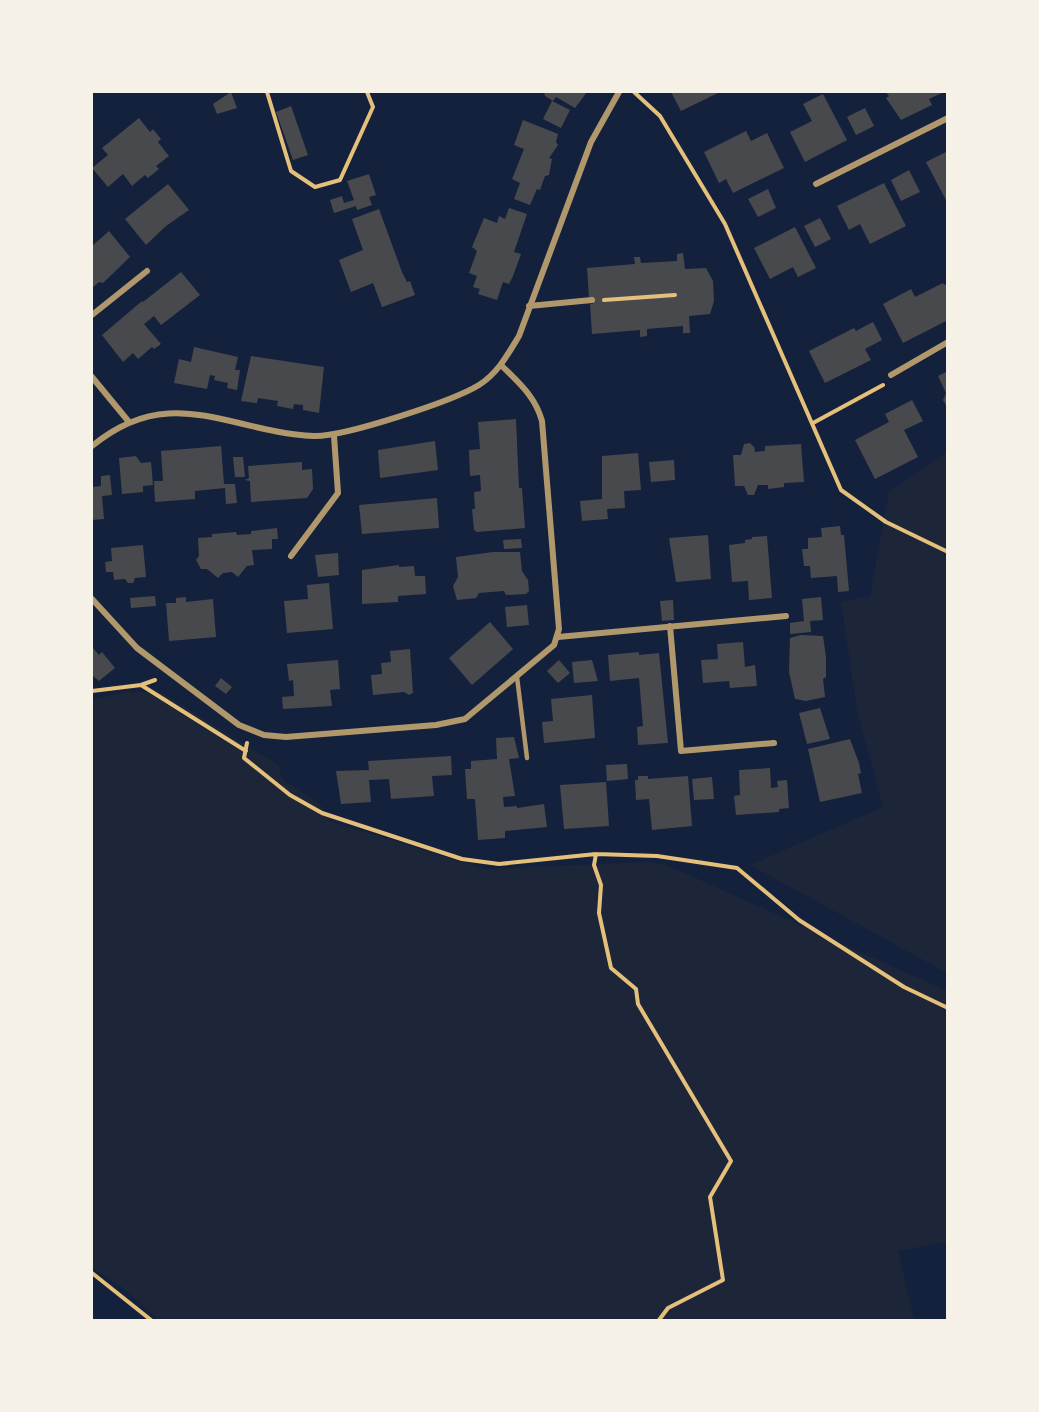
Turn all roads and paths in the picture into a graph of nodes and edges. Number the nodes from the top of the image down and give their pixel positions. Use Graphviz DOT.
graph roads {
  1 [pos="267,92"];
  2 [pos="367,92"];
  3 [pos="619,92"];
  4 [pos="634,92"];
  5 [pos="948,118"];
  6 [pos="816,184"];
  7 [pos="147,271"];
  8 [pos="675,295"];
  9 [pos="592,300"];
  10 [pos="530,306"];
  11 [pos="92,315"];
  12 [pos="948,342"];
  13 [pos="501,365"];
  14 [pos="891,375"];
  15 [pos="92,377"];
  16 [pos="129,422"];
  17 [pos="813,423"];
  18 [pos="334,435"];
  19 [pos="92,446"];
  20 [pos="948,552"];
  21 [pos="291,556"];
  22 [pos="92,599"];
  23 [pos="786,616"];
  24 [pos="670,626"];
  25 [pos="558,637"];
  26 [pos="171,674"];
  27 [pos="517,677"];
  28 [pos="141,685"];
  29 [pos="92,691"];
  30 [pos="249,730"];
  31 [pos="774,744"];
  32 [pos="246,751"];
  33 [pos="527,758"];
  34 [pos="596,854"];
  35 [pos="948,1008"];
  36 [pos="92,1273"];
  37 [pos="151,1320"];
  38 [pos="659,1320"];
  1 -- 2 [label="path"];
  3 -- 10 [label="street"];
  4 -- 17 [label="path"];
  5 -- 6 [label="street"];
  7 -- 11 [label="street"];
  8 -- 9 [label="path"];
  9 -- 10 [label="street"];
  10 -- 13 [label="street"];
  12 -- 14 [label="street"];
  13 -- 18 [label="street"];
  13 -- 25 [label="street"];
  14 -- 17 [label="path"];
  15 -- 16 [label="street"];
  16 -- 18 [label="street"];
  16 -- 19 [label="street"];
  17 -- 20 [label="path"];
  18 -- 21 [label="street"];
  22 -- 26 [label="street"];
  23 -- 24 [label="street"];
  24 -- 25 [label="street"];
  24 -- 31 [label="street"];
  25 -- 27 [label="street"];
  26 -- 28 [label="path"];
  26 -- 30 [label="street"];
  27 -- 30 [label="street"];
  27 -- 33 [label="lane"];
  28 -- 29 [label="path"];
  28 -- 32 [label="path"];
  30 -- 32 [label="path"];
  32 -- 34 [label="path"];
  34 -- 35 [label="path"];
  34 -- 38 [label="path"];
  36 -- 37 [label="path"];
}
